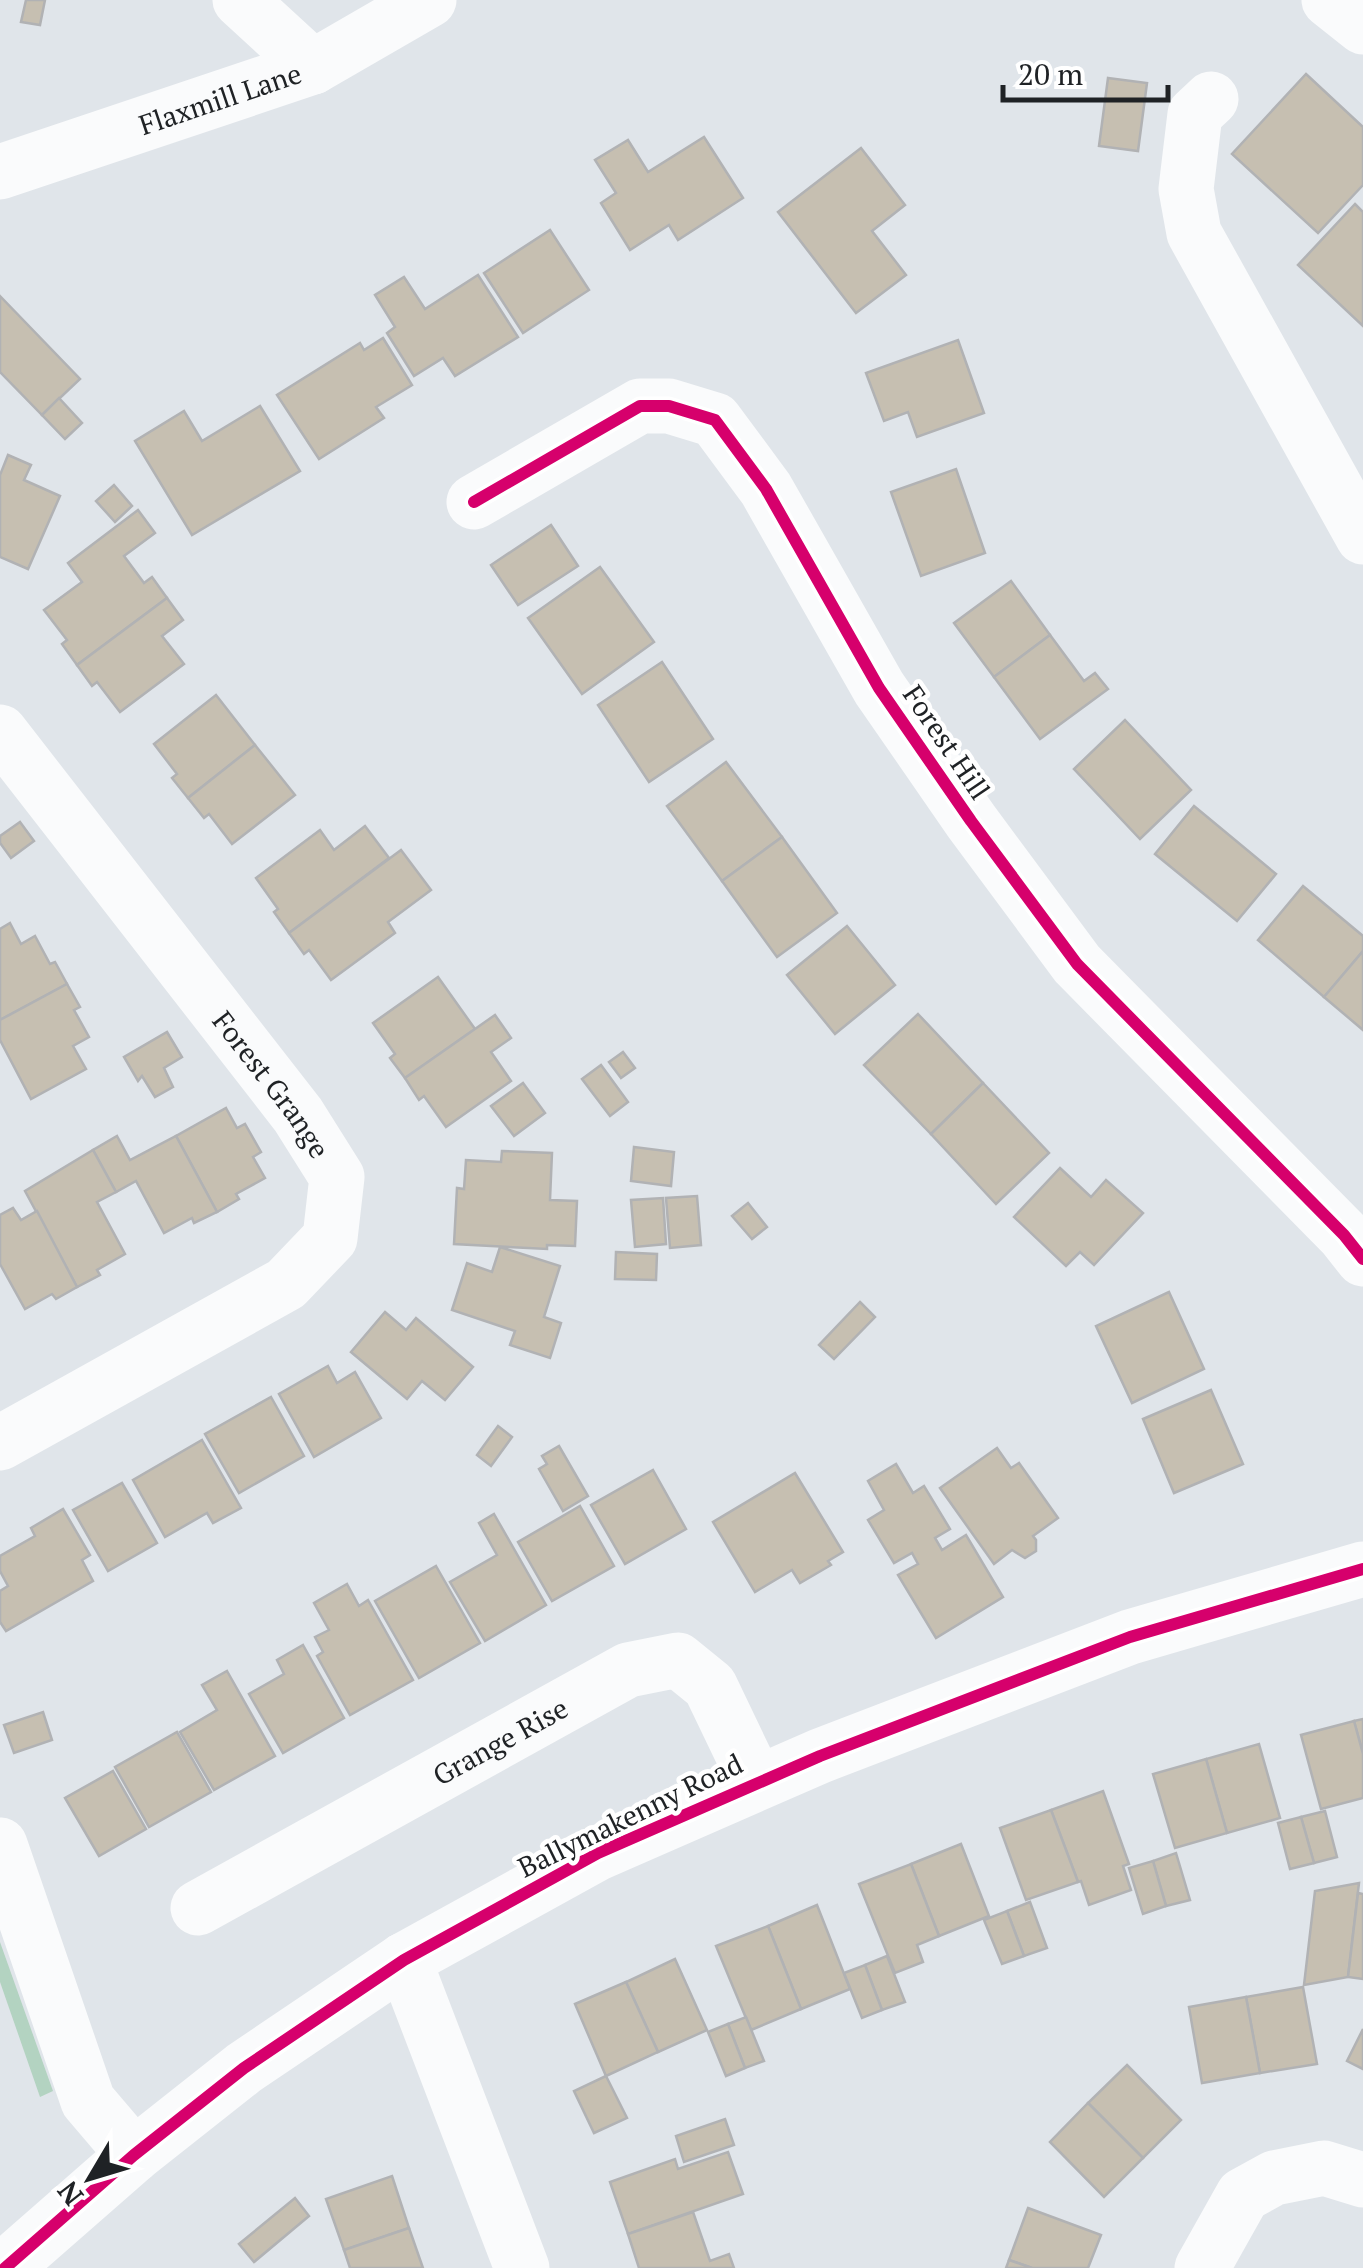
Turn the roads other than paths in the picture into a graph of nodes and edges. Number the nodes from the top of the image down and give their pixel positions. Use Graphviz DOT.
graph roads {
  1 [pos="240,0"];
  2 [pos="430,0"];
  3 [pos="1329,0"];
  4 [pos="1363,27"];
  5 [pos="313,66"];
  6 [pos="1211,98"];
  7 [pos="0,172"];
  8 [pos="474,502"];
  9 [pos="1363,538"];
  10 [pos="0,732"];
  11 [pos="1363,1259"];
  12 [pos="0,1443"];
  13 [pos="1363,1569"];
  14 [pos="756,1782"];
  15 [pos="0,1845"];
  16 [pos="198,1908"];
  17 [pos="404,1960"];
  18 [pos="134,2155"];
  19 [pos="1363,2180"];
  20 [pos="5,2268"];
  21 [pos="522,2268"];
  22 [pos="1202,2268"];
  1 -- 5 [label="street"];
  2 -- 5 [label="street, Flaxmill Lane"];
  3 -- 4 [label="street"];
  5 -- 7 [label="street, Flaxmill Lane"];
  6 -- 9 [label="street"];
  8 -- 11 [label="street, Forest Hill"];
  10 -- 12 [label="street, Forest Grange"];
  13 -- 14 [label="street, Ballymakenny Road"];
  14 -- 16 [label="street, Grange Rise"];
  14 -- 17 [label="street, Ballymakenny Road"];
  15 -- 18 [label="street"];
  17 -- 18 [label="street, Ballymakenny Road"];
  17 -- 21 [label="street"];
  18 -- 20 [label="street, Ballymakenny Road"];
  19 -- 22 [label="street"];
}
